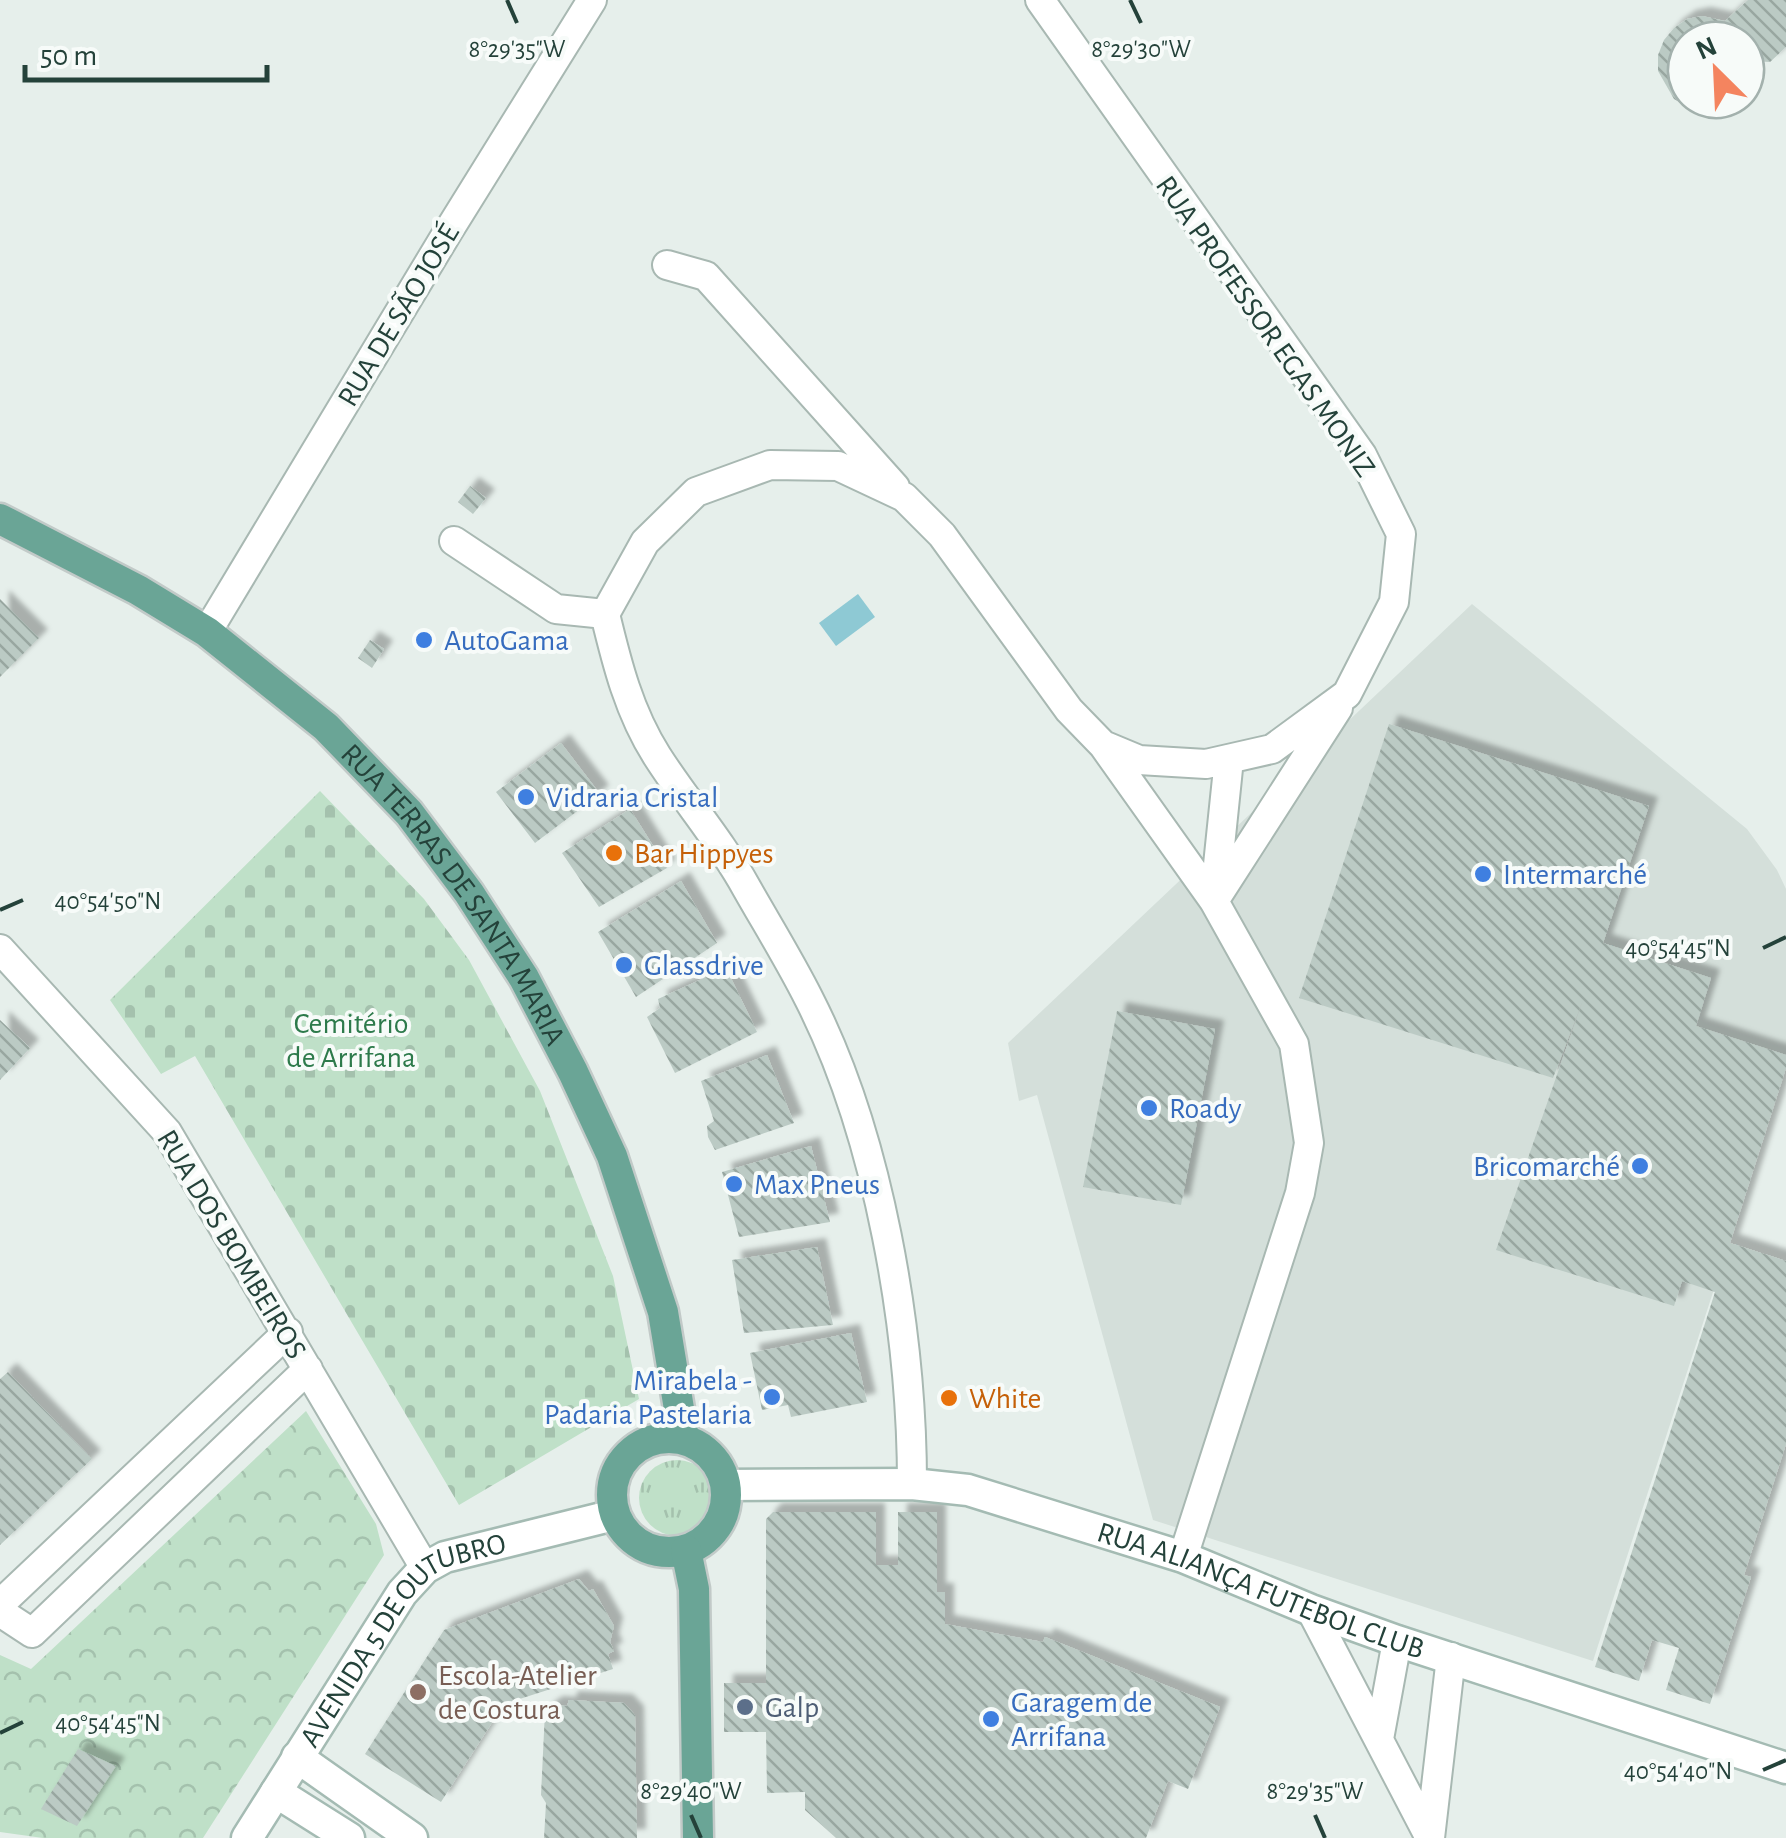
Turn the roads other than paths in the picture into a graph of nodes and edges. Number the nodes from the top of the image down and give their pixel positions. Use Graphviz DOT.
graph roads {
  1 [pos="592,0"];
  2 [pos="1040,0"];
  3 [pos="667,264"];
  4 [pos="904,497"];
  5 [pos="0,520"];
  6 [pos="454,541"];
  7 [pos="605,614"];
  8 [pos="207,632"];
  9 [pos="1347,694"];
  10 [pos="1103,745"];
  11 [pos="1229,758"];
  12 [pos="1214,901"];
  13 [pos="0,949"];
  14 [pos="288,1332"];
  15 [pos="308,1369"];
  16 [pos="684,1439"];
  17 [pos="726,1484"];
  18 [pos="912,1484"];
  19 [pos="104,1505"];
  20 [pos="614,1514"];
  21 [pos="134,1535"];
  22 [pos="686,1550"];
  23 [pos="1183,1557"];
  24 [pos="425,1568"];
  25 [pos="0,1604"];
  26 [pos="1312,1610"];
  27 [pos="0,1612"];
  28 [pos="1397,1640"];
  29 [pos="1451,1657"];
  30 [pos="1379,1739"];
  31 [pos="297,1757"];
  32 [pos="1786,1768"];
  33 [pos="276,1792"];
  34 [pos="701,1837"];
  35 [pos="247,1838"];
  36 [pos="350,1838"];
  37 [pos="412,1838"];
  38 [pos="1430,1838"];
  1 -- 8 [label="street, RUA DE SÃO JOSÉ"];
  2 -- 9 [label="street, RUA PROFESSOR EGAS MONIZ"];
  3 -- 4 [label="street"];
  4 -- 7 [label="street, RUA PROFESSOR EGAS MONIZ"];
  4 -- 10 [label="street, RUA PROFESSOR EGAS MONIZ"];
  5 -- 8 [label="main road, RUA TERRAS DE SANTA MARIA"];
  6 -- 7 [label="street"];
  7 -- 18 [label="street"];
  8 -- 16 [label="main road, RUA TERRAS DE SANTA MARIA"];
  9 -- 11 [label="street, RUA PROFESSOR EGAS MONIZ"];
  9 -- 12 [label="street"];
  10 -- 11 [label="street, RUA PROFESSOR EGAS MONIZ"];
  10 -- 12 [label="street"];
  11 -- 12 [label="street"];
  12 -- 23 [label="street"];
  13 -- 14 [label="street, RUA DOS BOMBEIROS"];
  14 -- 15 [label="street, RUA DOS BOMBEIROS"];
  14 -- 19 [label="street"];
  15 -- 21 [label="street"];
  15 -- 24 [label="street, RUA DOS BOMBEIROS"];
  16 -- 17 [label="main road"];
  16 -- 20 [label="main road"];
  17 -- 18 [label="street, RUA ALIANÇA FUTEBOL CLUB"];
  17 -- 22 [label="main road"];
  18 -- 23 [label="street, RUA ALIANÇA FUTEBOL CLUB"];
  19 -- 21 [label="street"];
  19 -- 25 [label="street"];
  20 -- 22 [label="main road"];
  20 -- 24 [label="street, AVENIDA 5 DE OUTUBRO"];
  21 -- 27 [label="street"];
  22 -- 34 [label="main road"];
  23 -- 26 [label="street, RUA ALIANÇA FUTEBOL CLUB"];
  24 -- 31 [label="street, AVENIDA 5 DE OUTUBRO"];
  26 -- 28 [label="street, RUA ALIANÇA FUTEBOL CLUB"];
  26 -- 30 [label="street"];
  28 -- 29 [label="street, RUA ALIANÇA FUTEBOL CLUB"];
  28 -- 30 [label="street"];
  29 -- 32 [label="street, RUA ALIANÇA FUTEBOL CLUB"];
  29 -- 38 [label="street"];
  30 -- 38 [label="street"];
  31 -- 33 [label="street, AVENIDA 5 DE OUTUBRO"];
  31 -- 37 [label="street"];
  33 -- 35 [label="street, AVENIDA 5 DE OUTUBRO"];
  33 -- 36 [label="street"];
}
